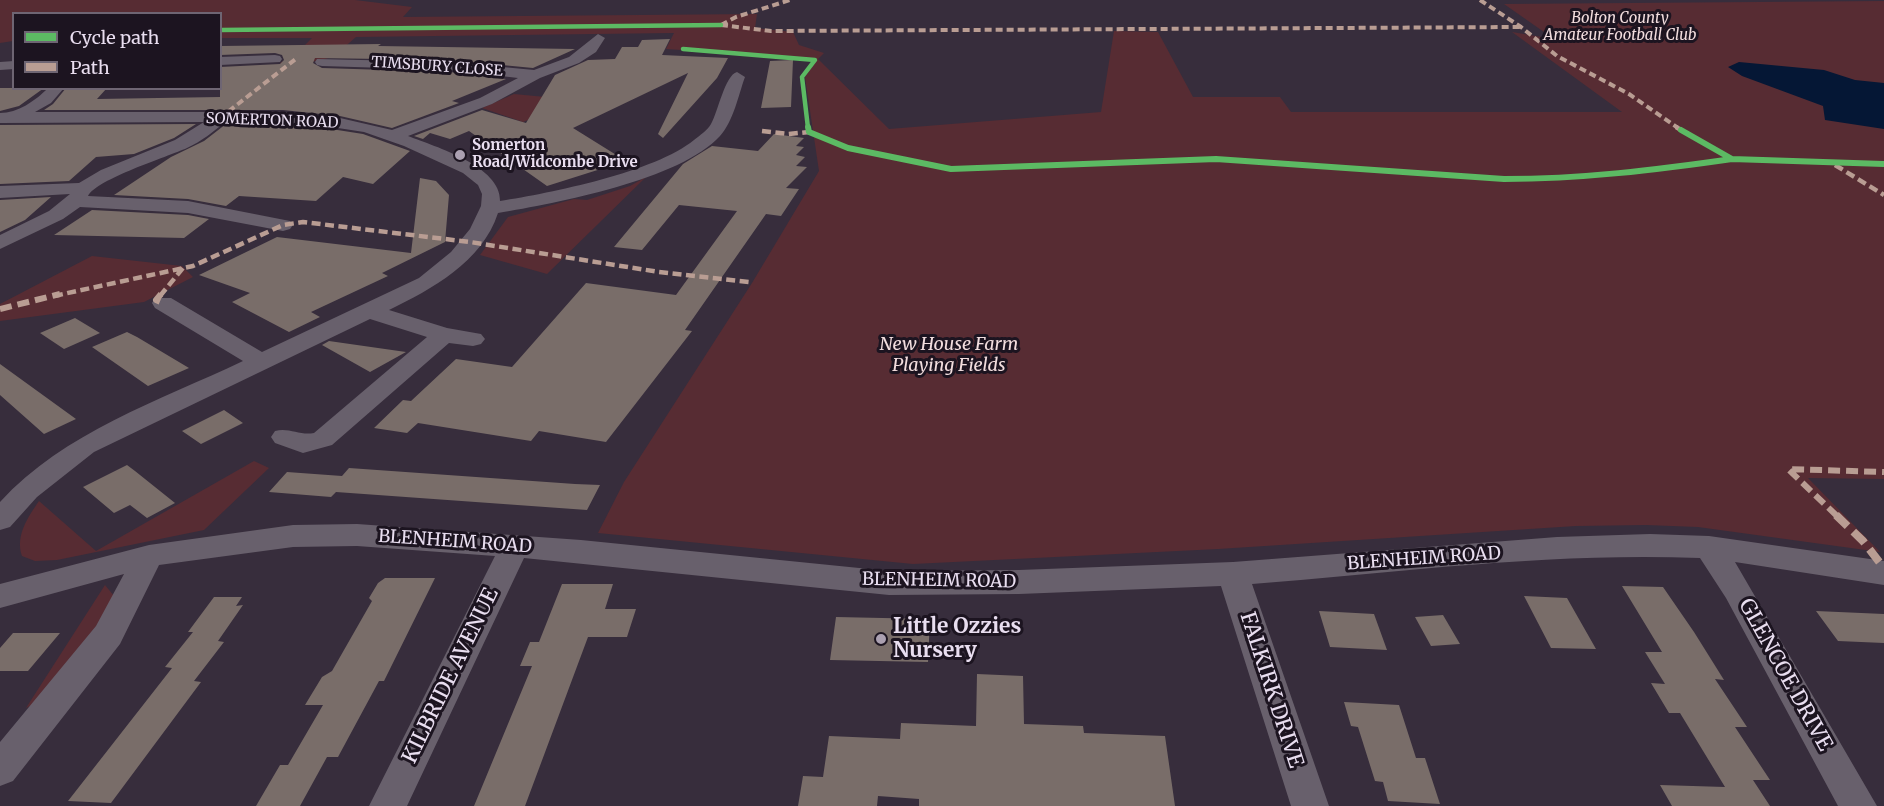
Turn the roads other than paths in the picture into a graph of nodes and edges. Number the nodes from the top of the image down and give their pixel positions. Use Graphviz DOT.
graph roads {
  1 [pos="602,41"];
  2 [pos="275,59"];
  3 [pos="222,61"];
  4 [pos="322,62"];
  5 [pos="535,75"];
  6 [pos="737,77"];
  7 [pos="55,90"];
  8 [pos="8,118"];
  9 [pos="220,118"];
  10 [pos="393,136"];
  11 [pos="0,192"];
  12 [pos="80,195"];
  13 [pos="490,208"];
  14 [pos="283,225"];
  15 [pos="0,243"];
  16 [pos="194,296"];
  17 [pos="372,312"];
  18 [pos="444,335"];
  19 [pos="473,339"];
  20 [pos="262,363"];
  21 [pos="284,437"];
  22 [pos="14,489"];
  23 [pos="0,520"];
  24 [pos="515,546"];
  25 [pos="1709,547"];
  26 [pos="149,556"];
  27 [pos="1884,573"];
  28 [pos="1233,574"];
  29 [pos="0,596"];
  30 [pos="0,769"];
  31 [pos="388,806"];
  32 [pos="1310,806"];
  33 [pos="1858,806"];
  1 -- 5 [label="street"];
  2 -- 3 [label="street"];
  4 -- 5 [label="street, TIMSBURY CLOSE"];
  5 -- 10 [label="street"];
  6 -- 13 [label="street"];
  7 -- 8 [label="street"];
  8 -- 9 [label="street, SOMERTON ROAD"];
  9 -- 10 [label="street, SOMERTON ROAD"];
  9 -- 12 [label="street"];
  10 -- 13 [label="street, SOMERTON ROAD"];
  11 -- 12 [label="street"];
  12 -- 14 [label="street"];
  12 -- 15 [label="street"];
  13 -- 17 [label="street"];
  16 -- 20 [label="street"];
  17 -- 18 [label="street"];
  17 -- 20 [label="street"];
  18 -- 19 [label="street"];
  18 -- 21 [label="street"];
  20 -- 22 [label="street"];
  22 -- 23 [label="street"];
  24 -- 26 [label="street, BLENHEIM ROAD"];
  24 -- 28 [label="street, BLENHEIM ROAD"];
  24 -- 31 [label="street, KILBRIDE AVENUE"];
  25 -- 27 [label="street, BLENHEIM ROAD"];
  25 -- 28 [label="street, BLENHEIM ROAD"];
  25 -- 33 [label="street, GLENCOE DRIVE"];
  26 -- 29 [label="street, BLENHEIM ROAD"];
  26 -- 30 [label="street"];
  28 -- 32 [label="street, FALKIRK DRIVE"];
}
